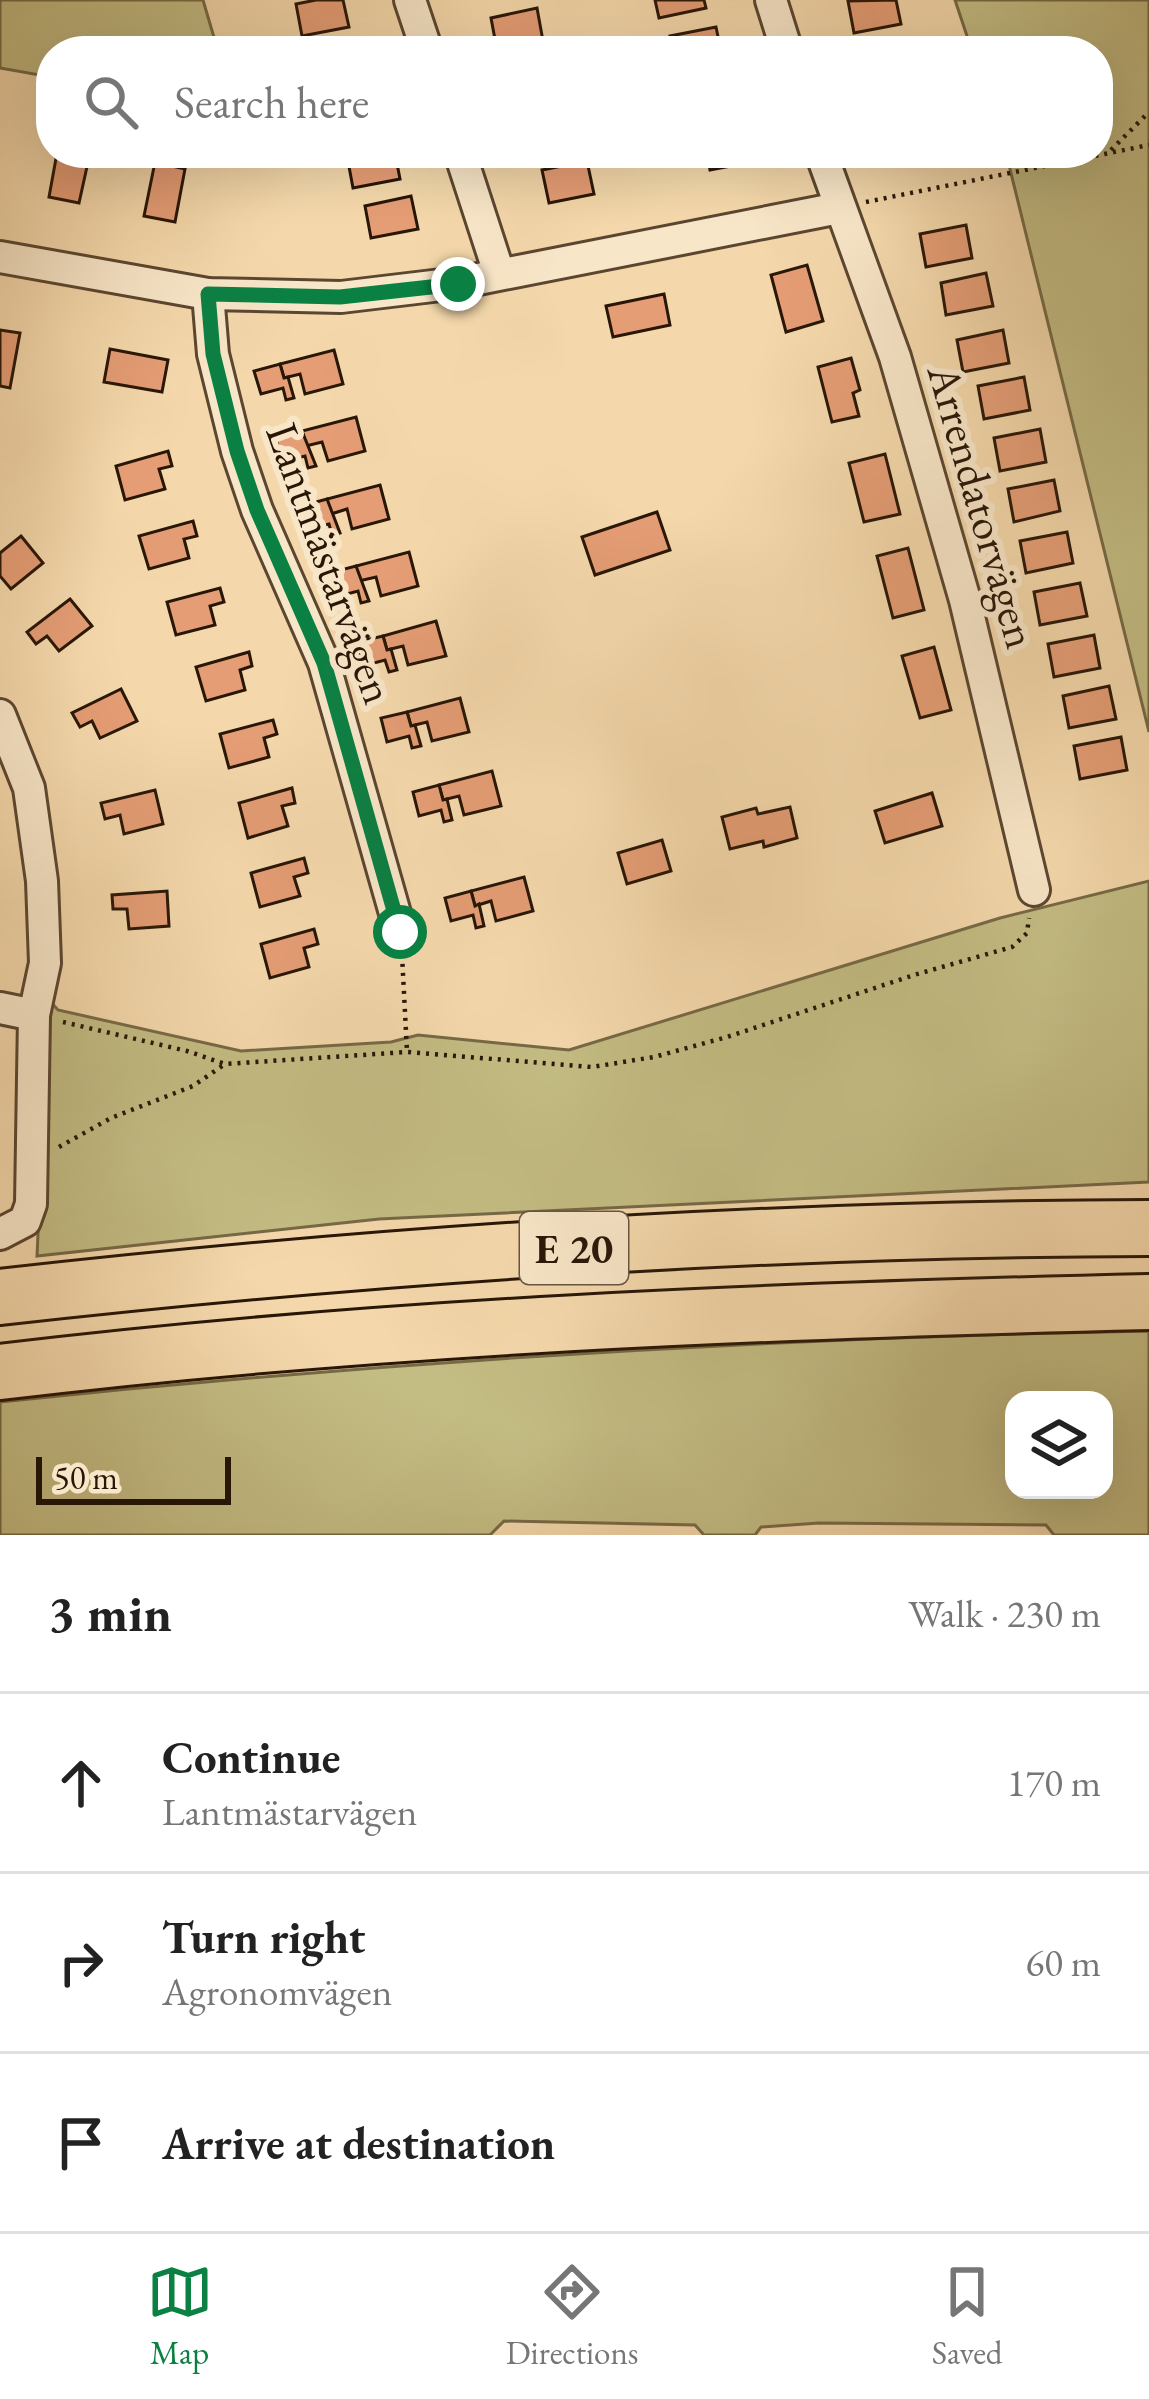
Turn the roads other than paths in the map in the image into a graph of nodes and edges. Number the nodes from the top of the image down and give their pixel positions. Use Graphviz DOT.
graph roads {
  1 [pos="410,0"];
  2 [pos="771,0"];
  3 [pos="422,36"];
  4 [pos="782,36"];
  5 [pos="465,168"];
  6 [pos="826,168"];
  7 [pos="839,208"];
  8 [pos="0,257"];
  9 [pos="499,274"];
  10 [pos="208,294"];
  11 [pos="0,715"];
  12 [pos="1034,890"];
  13 [pos="400,932"];
  14 [pos="0,1008"];
  15 [pos="34,1015"];
  16 [pos="1149,1228"];
  17 [pos="0,1234"];
  18 [pos="0,1297"];
  19 [pos="1149,1302"];
  20 [pos="0,1372"];
  1 -- 3 [label="street"];
  2 -- 4 [label="street"];
  5 -- 9 [label="street"];
  6 -- 7 [label="street, Arrendatorvägen"];
  7 -- 9 [label="street"];
  7 -- 12 [label="street, Arrendatorvägen"];
  8 -- 10 [label="street"];
  9 -- 10 [label="street"];
  10 -- 13 [label="street, Lantmästarvägen"];
  11 -- 15 [label="street"];
  14 -- 15 [label="street"];
  15 -- 17 [label="street"];
  16 -- 18 [label="highway, E 20"];
  19 -- 20 [label="highway, E 20"];
}
